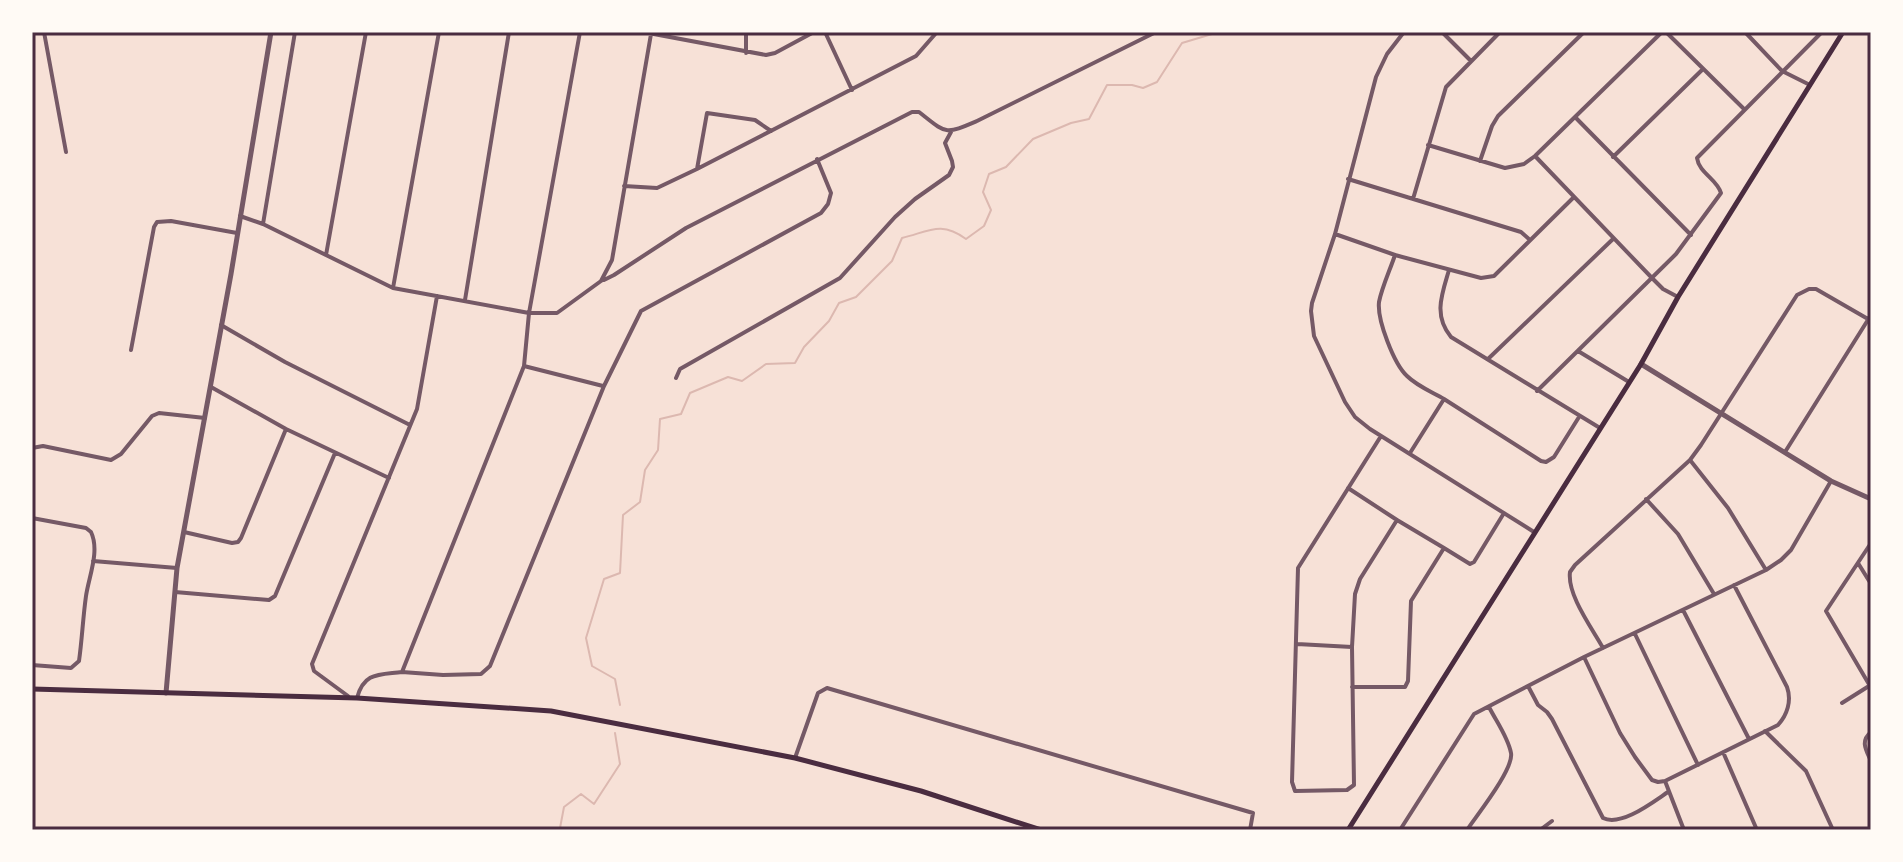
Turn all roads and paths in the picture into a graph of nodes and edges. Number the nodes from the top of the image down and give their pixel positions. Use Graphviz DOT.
graph roads {
  1 [pos="44,32"];
  2 [pos="271,32"];
  3 [pos="295,32"];
  4 [pos="366,32"];
  5 [pos="439,32"];
  6 [pos="509,32"];
  7 [pos="580,32"];
  8 [pos="643,32"];
  9 [pos="684,32"];
  10 [pos="746,32"];
  11 [pos="814,32"];
  12 [pos="825,32"];
  13 [pos="937,32"];
  14 [pos="1156,32"];
  15 [pos="1404,32"];
  16 [pos="1442,32"];
  17 [pos="1500,32"];
  18 [pos="1584,32"];
  19 [pos="1664,32"];
  20 [pos="1822,32"];
  21 [pos="1843,32"];
  22 [pos="1747,33"];
  23 [pos="651,34"];
  24 [pos="674,37"];
  25 [pos="746,53"];
  26 [pos="1471,61"];
  27 [pos="1703,69"];
  28 [pos="1782,71"];
  29 [pos="1810,85"];
  30 [pos="852,90"];
  31 [pos="1744,109"];
  32 [pos="1575,117"];
  33 [pos="771,131"];
  34 [pos="951,132"];
  35 [pos="1428,145"];
  36 [pos="66,152"];
  37 [pos="1535,156"];
  38 [pos="1613,157"];
  39 [pos="817,159"];
  40 [pos="1480,161"];
  41 [pos="697,169"];
  42 [pos="1348,179"];
  43 [pos="624,186"];
  44 [pos="1574,197"];
  45 [pos="1413,199"];
  46 [pos="240,216"];
  47 [pos="263,224"];
  48 [pos="237,233"];
  49 [pos="1335,234"];
  50 [pos="1691,235"];
  51 [pos="1613,239"];
  52 [pos="1530,240"];
  53 [pos="326,255"];
  54 [pos="1395,255"];
  55 [pos="1449,270"];
  56 [pos="1652,278"];
  57 [pos="601,281"];
  58 [pos="393,288"];
  59 [pos="437,296"];
  60 [pos="1678,297"];
  61 [pos="465,300"];
  62 [pos="529,313"];
  63 [pos="1869,317"];
  64 [pos="221,325"];
  65 [pos="131,350"];
  66 [pos="1578,351"];
  67 [pos="1488,359"];
  68 [pos="1641,364"];
  69 [pos="524,366"];
  70 [pos="676,378"];
  71 [pos="1629,382"];
  72 [pos="604,386"];
  73 [pos="211,387"];
  74 [pos="1537,391"];
  75 [pos="1444,399"];
  76 [pos="1722,413"];
  77 [pos="1579,417"];
  78 [pos="205,418"];
  79 [pos="410,426"];
  80 [pos="1600,428"];
  81 [pos="286,429"];
  82 [pos="1381,436"];
  83 [pos="32,448"];
  84 [pos="1785,452"];
  85 [pos="335,453"];
  86 [pos="1410,453"];
  87 [pos="1690,460"];
  88 [pos="389,478"];
  89 [pos="1831,481"];
  90 [pos="1348,488"];
  91 [pos="1646,499"];
  92 [pos="1871,499"];
  93 [pos="1504,513"];
  94 [pos="32,518"];
  95 [pos="1397,520"];
  96 [pos="184,532"];
  97 [pos="1534,532"];
  98 [pos="1871,543"];
  99 [pos="1444,548"];
  100 [pos="93,561"];
  101 [pos="1858,563"];
  102 [pos="177,568"];
  103 [pos="1766,570"];
  104 [pos="1871,584"];
  105 [pos="1734,585"];
  106 [pos="175,592"];
  107 [pos="1714,595"];
  108 [pos="1683,610"];
  109 [pos="1635,633"];
  110 [pos="1297,644"];
  111 [pos="1352,647"];
  112 [pos="1603,648"];
  113 [pos="1584,657"];
  114 [pos="32,665"];
  115 [pos="402,672"];
  116 [pos="1870,685"];
  117 [pos="1528,686"];
  118 [pos="1352,687"];
  119 [pos="32,689"];
  120 [pos="166,693"];
  121 [pos="353,698"];
  122 [pos="1842,703"];
  123 [pos="1488,706"];
  124 [pos="1765,731"];
  125 [pos="1871,732"];
  126 [pos="1749,739"];
  127 [pos="1723,752"];
  128 [pos="795,758"];
  129 [pos="1871,761"];
  130 [pos="1698,765"];
  131 [pos="1665,781"];
  132 [pos="1668,792"];
  133 [pos="1552,821"];
  134 [pos="1041,830"];
  135 [pos="1250,830"];
  136 [pos="1348,830"];
  137 [pos="1400,830"];
  138 [pos="1467,830"];
  139 [pos="1540,830"];
  140 [pos="1684,830"];
  141 [pos="1757,830"];
  142 [pos="1833,830"];
  1 -- 36 [label="street"];
  2 -- 46 [label="street"];
  3 -- 47 [label="street"];
  4 -- 53 [label="street"];
  5 -- 58 [label="street"];
  6 -- 61 [label="street"];
  7 -- 62 [label="street"];
  8 -- 23 [label="street"];
  9 -- 24 [label="street"];
  10 -- 25 [label="street"];
  11 -- 25 [label="street"];
  12 -- 30 [label="street"];
  13 -- 30 [label="street"];
  14 -- 34 [label="street"];
  15 -- 42 [label="street"];
  16 -- 26 [label="street"];
  17 -- 26 [label="street"];
  18 -- 40 [label="street"];
  19 -- 27 [label="street"];
  19 -- 32 [label="street"];
  20 -- 28 [label="street"];
  21 -- 29 [label="main road"];
  22 -- 28 [label="street"];
  23 -- 24 [label="street"];
  23 -- 43 [label="street"];
  24 -- 25 [label="street"];
  26 -- 35 [label="street"];
  27 -- 31 [label="street"];
  27 -- 38 [label="street"];
  28 -- 29 [label="street"];
  28 -- 31 [label="street"];
  29 -- 60 [label="main road"];
  30 -- 33 [label="street"];
  31 -- 50 [label="street"];
  32 -- 37 [label="street"];
  32 -- 38 [label="street"];
  33 -- 41 [label="street"];
  33 -- 41 [label="street"];
  34 -- 39 [label="street"];
  34 -- 70 [label="street"];
  35 -- 40 [label="street"];
  35 -- 45 [label="street"];
  37 -- 40 [label="street"];
  37 -- 44 [label="street"];
  38 -- 50 [label="street"];
  39 -- 57 [label="street"];
  39 -- 72 [label="street"];
  41 -- 43 [label="street"];
  42 -- 45 [label="street"];
  42 -- 49 [label="street"];
  43 -- 57 [label="street"];
  44 -- 51 [label="street"];
  44 -- 52 [label="street"];
  45 -- 52 [label="street"];
  46 -- 47 [label="street"];
  46 -- 48 [label="street"];
  47 -- 53 [label="street"];
  48 -- 64 [label="street"];
  48 -- 65 [label="street"];
  49 -- 54 [label="street"];
  49 -- 82 [label="street"];
  50 -- 56 [label="street"];
  51 -- 56 [label="street"];
  51 -- 67 [label="street"];
  52 -- 55 [label="street"];
  53 -- 58 [label="street"];
  54 -- 55 [label="street"];
  54 -- 75 [label="street"];
  55 -- 67 [label="street"];
  56 -- 60 [label="street"];
  56 -- 66 [label="street"];
  57 -- 62 [label="street"];
  58 -- 59 [label="street"];
  59 -- 61 [label="street"];
  59 -- 79 [label="street"];
  60 -- 68 [label="main road"];
  61 -- 62 [label="street"];
  62 -- 69 [label="street"];
  63 -- 76 [label="street"];
  63 -- 84 [label="street"];
  64 -- 73 [label="street"];
  64 -- 79 [label="street"];
  66 -- 71 [label="street"];
  66 -- 74 [label="street"];
  67 -- 74 [label="street"];
  68 -- 71 [label="main road"];
  68 -- 76 [label="street"];
  69 -- 72 [label="street"];
  69 -- 115 [label="street"];
  71 -- 80 [label="main road"];
  72 -- 115 [label="street"];
  73 -- 78 [label="street"];
  73 -- 81 [label="street"];
  74 -- 77 [label="street"];
  75 -- 77 [label="street"];
  75 -- 86 [label="street"];
  76 -- 84 [label="street"];
  76 -- 87 [label="street"];
  77 -- 80 [label="street"];
  78 -- 83 [label="street"];
  78 -- 96 [label="street"];
  79 -- 88 [label="street"];
  80 -- 97 [label="main road"];
  81 -- 85 [label="street"];
  81 -- 96 [label="street"];
  82 -- 86 [label="street"];
  82 -- 90 [label="street"];
  84 -- 89 [label="street"];
  85 -- 88 [label="street"];
  85 -- 106 [label="street"];
  86 -- 93 [label="street"];
  87 -- 91 [label="street"];
  87 -- 103 [label="street"];
  88 -- 121 [label="street"];
  89 -- 92 [label="street"];
  89 -- 103 [label="street"];
  90 -- 95 [label="street"];
  90 -- 110 [label="street"];
  91 -- 107 [label="street"];
  91 -- 112 [label="street"];
  93 -- 97 [label="street"];
  93 -- 99 [label="street"];
  94 -- 100 [label="street"];
  95 -- 99 [label="street"];
  95 -- 111 [label="street"];
  96 -- 102 [label="street"];
  97 -- 136 [label="main road"];
  98 -- 101 [label="street"];
  99 -- 118 [label="street"];
  100 -- 102 [label="street"];
  100 -- 114 [label="street"];
  101 -- 104 [label="street"];
  101 -- 116 [label="street"];
  102 -- 106 [label="street"];
  103 -- 105 [label="street"];
  105 -- 107 [label="street"];
  105 -- 124 [label="street"];
  106 -- 120 [label="street"];
  107 -- 108 [label="street"];
  108 -- 109 [label="street"];
  108 -- 126 [label="street"];
  109 -- 112 [label="street"];
  109 -- 130 [label="street"];
  110 -- 111 [label="street"];
  110 -- 118 [label="street"];
  111 -- 118 [label="street"];
  112 -- 113 [label="street"];
  113 -- 117 [label="street"];
  113 -- 131 [label="street"];
  115 -- 121 [label="street"];
  116 -- 122 [label="street"];
  117 -- 123 [label="street"];
  117 -- 132 [label="street"];
  119 -- 120 [label="main road"];
  120 -- 121 [label="main road"];
  121 -- 128 [label="main road"];
  123 -- 137 [label="street"];
  123 -- 138 [label="street"];
  124 -- 126 [label="street"];
  124 -- 142 [label="street"];
  125 -- 129 [label="street"];
  126 -- 127 [label="street"];
  127 -- 130 [label="street"];
  127 -- 141 [label="street"];
  128 -- 134 [label="main road"];
  128 -- 135 [label="street"];
  130 -- 131 [label="street"];
  131 -- 132 [label="street"];
  132 -- 140 [label="street"];
  133 -- 139 [label="street"];
}
